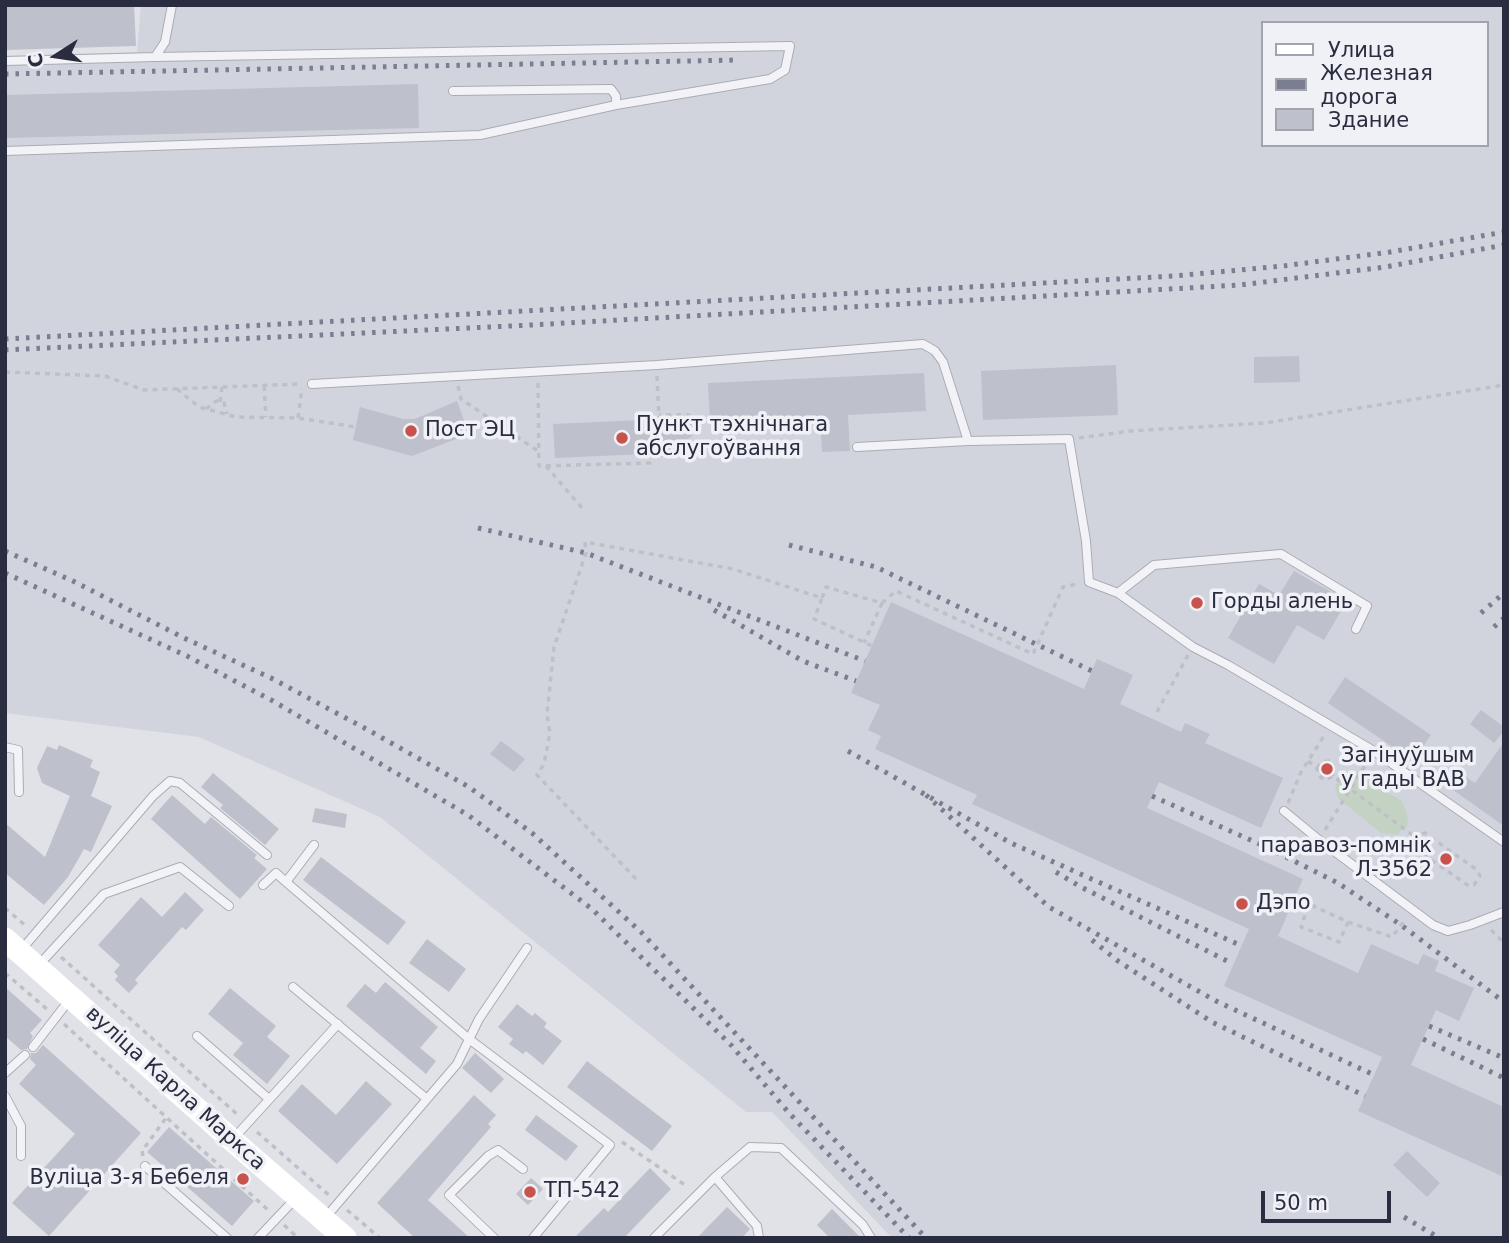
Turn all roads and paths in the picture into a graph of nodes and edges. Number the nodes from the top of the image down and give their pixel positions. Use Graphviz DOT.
graph roads {
  1 [pos="172,5"];
  2 [pos="155,57"];
  3 [pos="5,61"];
  4 [pos="453,91"];
  5 [pos="616,105"];
  6 [pos="5,151"];
  7 [pos="657,365"];
  8 [pos="538,371"];
  9 [pos="5,372"];
  10 [pos="456,376"];
  11 [pos="312,384"];
  12 [pos="1504,385"];
  13 [pos="264,386"];
  14 [pos="222,387"];
  15 [pos="176,389"];
  16 [pos="220,402"];
  17 [pos="206,409"];
  18 [pos="227,414"];
  19 [pos="265,417"];
  20 [pos="298,418"];
  21 [pos="356,427"];
  22 [pos="1069,439"];
  23 [pos="968,441"];
  24 [pos="857,447"];
  25 [pos="538,450"];
  26 [pos="546,466"];
  27 [pos="582,508"];
  28 [pos="1089,582"];
  29 [pos="1118,593"];
  30 [pos="822,598"];
  31 [pos="882,603"];
  32 [pos="1356,629"];
  33 [pos="864,643"];
  34 [pos="872,646"];
  35 [pos="1193,646"];
  36 [pos="1157,712"];
  37 [pos="1330,725"];
  38 [pos="5,747"];
  39 [pos="1374,751"];
  40 [pos="1308,761"];
  41 [pos="1317,768"];
  42 [pos="1333,776"];
  43 [pos="1350,789"];
  44 [pos="19,792"];
  45 [pos="1284,811"];
  46 [pos="1414,836"];
  47 [pos="1318,839"];
  48 [pos="1504,842"];
  49 [pos="314,845"];
  50 [pos="267,855"];
  51 [pos="636,879"];
  52 [pos="286,882"];
  53 [pos="263,885"];
  54 [pos="229,906"];
  55 [pos="5,908"];
  56 [pos="1412,909"];
  57 [pos="1504,912"];
  58 [pos="1482,921"];
  59 [pos="1348,922"];
  60 [pos="35,934"];
  61 [pos="1504,943"];
  62 [pos="12,945"];
  63 [pos="527,948"];
  64 [pos="52,949"];
  65 [pos="37,967"];
  66 [pos="5,973"];
  67 [pos="293,987"];
  68 [pos="72,997"];
  69 [pos="56,1017"];
  70 [pos="338,1024"];
  71 [pos="197,1036"];
  72 [pos="469,1039"];
  73 [pos="33,1047"];
  74 [pos="25,1055"];
  75 [pos="6,1071"];
  76 [pos="5,1096"];
  77 [pos="270,1099"];
  78 [pos="427,1099"];
  79 [pos="166,1118"];
  80 [pos="247,1123"];
  81 [pos="232,1140"];
  82 [pos="610,1145"];
  83 [pos="21,1156"];
  84 [pos="145,1166"];
  85 [pos="523,1169"];
  86 [pos="715,1177"];
  87 [pos="699,1194"];
  88 [pos="297,1196"];
  89 [pos="331,1211"];
  90 [pos="277,1218"];
  91 [pos="227,1238"];
  92 [pos="258,1238"];
  93 [pos="298,1238"];
  94 [pos="345,1238"];
  95 [pos="380,1238"];
  96 [pos="494,1238"];
  97 [pos="533,1238"];
  98 [pos="654,1238"];
  99 [pos="759,1238"];
  100 [pos="871,1238"];
  1 -- 2 [label="lane"];
  2 -- 3 [label="lane"];
  2 -- 5 [label="lane"];
  4 -- 5 [label="lane"];
  5 -- 6 [label="lane"];
  7 -- 8 [label="lane"];
  7 -- 23 [label="lane"];
  7 -- 26 [label="path"];
  8 -- 10 [label="lane"];
  8 -- 25 [label="path"];
  9 -- 15 [label="path"];
  10 -- 11 [label="lane"];
  10 -- 25 [label="path"];
  12 -- 22 [label="path"];
  13 -- 14 [label="path"];
  13 -- 19 [label="path"];
  13 -- 20 [label="path"];
  14 -- 15 [label="path"];
  14 -- 16 [label="path"];
  15 -- 17 [label="path"];
  16 -- 17 [label="path"];
  16 -- 18 [label="path"];
  17 -- 18 [label="path"];
  18 -- 19 [label="path"];
  19 -- 20 [label="path"];
  20 -- 21 [label="path"];
  22 -- 23 [label="lane"];
  22 -- 28 [label="lane"];
  23 -- 24 [label="lane"];
  25 -- 26 [label="path"];
  26 -- 27 [label="path"];
  28 -- 29 [label="lane"];
  28 -- 31 [label="path"];
  29 -- 32 [label="lane"];
  29 -- 35 [label="lane"];
  30 -- 31 [label="path"];
  30 -- 33 [label="path"];
  30 -- 51 [label="path"];
  31 -- 33 [label="path"];
  33 -- 34 [label="path"];
  35 -- 36 [label="path"];
  35 -- 37 [label="lane"];
  37 -- 39 [label="lane"];
  37 -- 40 [label="path"];
  38 -- 44 [label="lane"];
  39 -- 43 [label="path"];
  39 -- 48 [label="lane"];
  40 -- 41 [label="path"];
  40 -- 45 [label="path"];
  41 -- 42 [label="path"];
  41 -- 42 [label="path"];
  42 -- 43 [label="path"];
  43 -- 46 [label="path"];
  43 -- 47 [label="path"];
  45 -- 47 [label="lane"];
  46 -- 46 [label="path"];
  47 -- 56 [label="lane"];
  49 -- 52 [label="lane"];
  50 -- 60 [label="lane"];
  52 -- 53 [label="lane"];
  52 -- 72 [label="lane"];
  54 -- 64 [label="lane"];
  55 -- 60 [label="path"];
  56 -- 58 [label="lane"];
  56 -- 59 [label="path"];
  57 -- 58 [label="lane"];
  58 -- 61 [label="path"];
  59 -- 59 [label="path"];
  60 -- 62 [label="lane"];
  62 -- 65 [label="main road, вуліца Карла Маркса"];
  63 -- 72 [label="lane"];
  64 -- 65 [label="lane"];
  64 -- 80 [label="path"];
  65 -- 68 [label="main road, вуліца Карла Маркса"];
  66 -- 69 [label="path"];
  67 -- 70 [label="lane"];
  68 -- 69 [label="lane"];
  68 -- 81 [label="main road, вуліца Карла Маркса"];
  69 -- 73 [label="lane"];
  69 -- 79 [label="path"];
  70 -- 77 [label="lane"];
  70 -- 78 [label="lane"];
  71 -- 77 [label="lane"];
  72 -- 78 [label="lane"];
  72 -- 82 [label="lane"];
  74 -- 75 [label="lane"];
  76 -- 83 [label="lane"];
  77 -- 80 [label="lane"];
  78 -- 89 [label="lane"];
  79 -- 84 [label="path"];
  79 -- 90 [label="path"];
  80 -- 81 [label="lane"];
  80 -- 89 [label="path"];
  81 -- 88 [label="main road, вуліца Карла Маркса"];
  82 -- 87 [label="path"];
  82 -- 97 [label="lane"];
  84 -- 91 [label="lane"];
  85 -- 96 [label="lane"];
  86 -- 87 [label="lane"];
  86 -- 99 [label="lane"];
  86 -- 100 [label="lane"];
  87 -- 98 [label="lane"];
  88 -- 89 [label="main road, вуліца Карла Маркса"];
  88 -- 90 [label="lane"];
  89 -- 94 [label="main road, вуліца Карла Маркса"];
  89 -- 95 [label="path"];
  90 -- 92 [label="lane"];
  90 -- 93 [label="path"];
}
